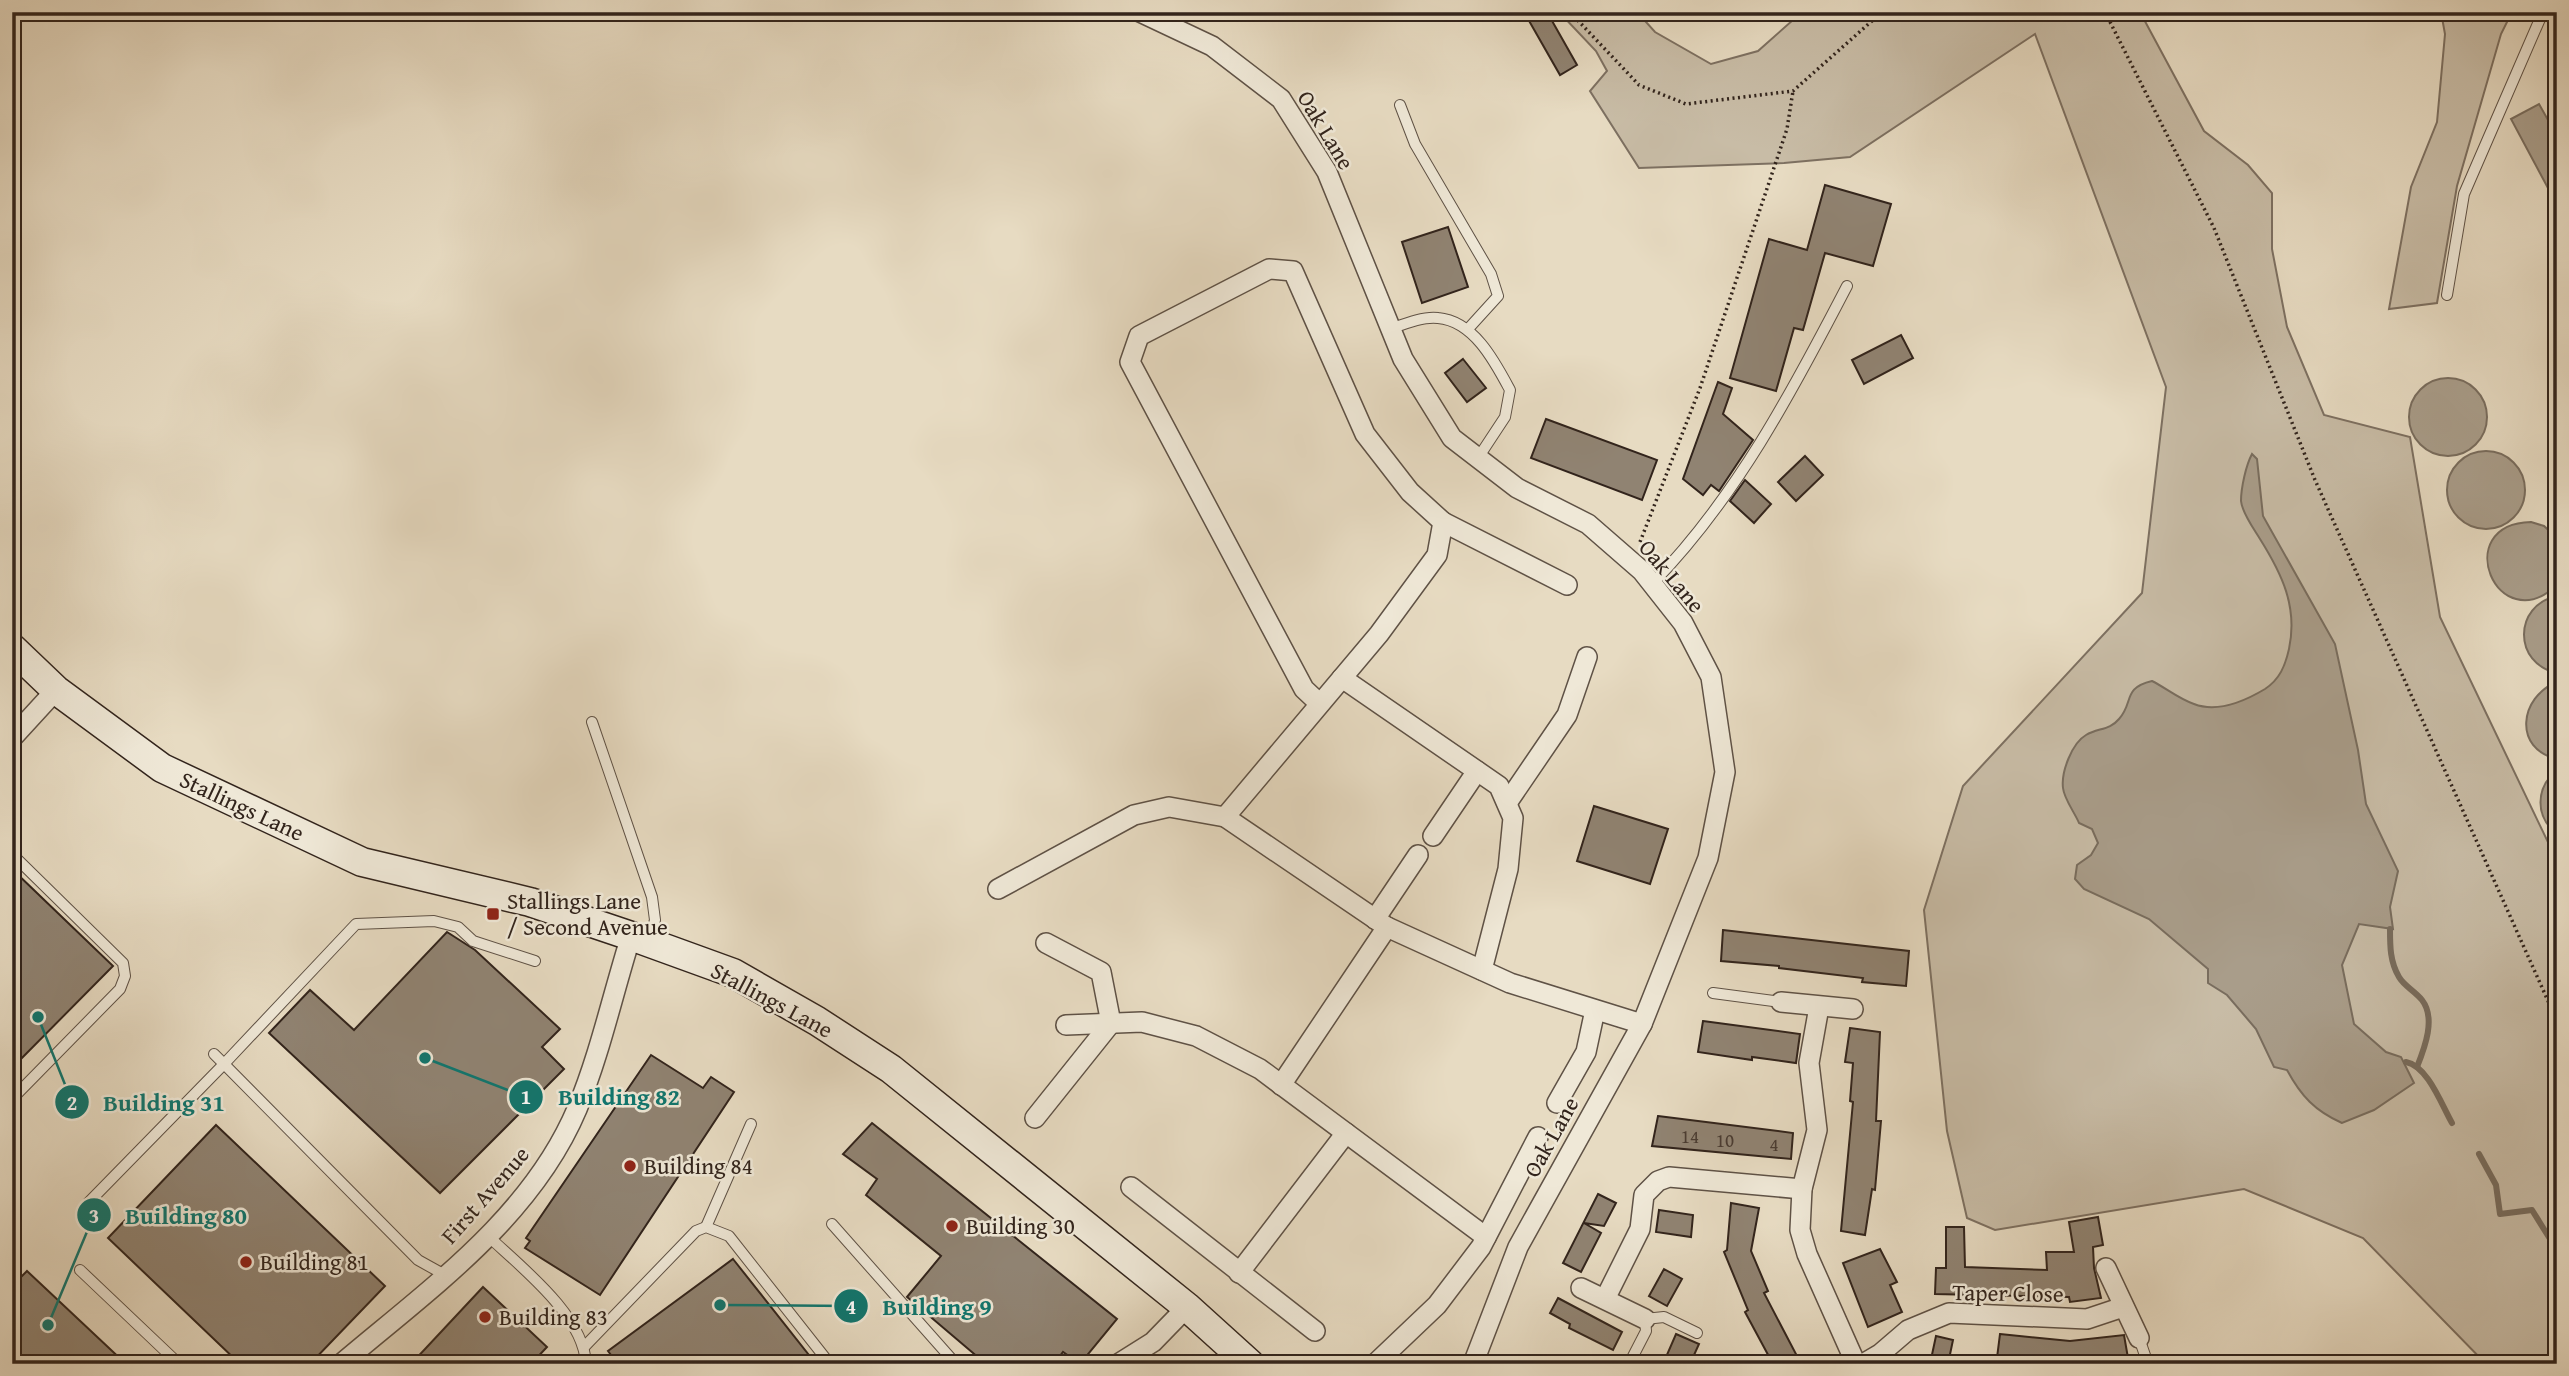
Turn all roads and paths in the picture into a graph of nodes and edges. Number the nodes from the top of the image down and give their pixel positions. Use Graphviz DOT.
graph roads {
  1 [pos="1140,12"];
  2 [pos="1570,12"];
  3 [pos="1882,12"];
  4 [pos="2105,12"];
  5 [pos="2543,12"];
  6 [pos="1793,91"];
  7 [pos="1400,105"];
  8 [pos="1847,286"];
  9 [pos="2447,295"];
  10 [pos="1390,329"];
  11 [pos="1468,329"];
  12 [pos="1478,458"];
  13 [pos="1443,522"];
  14 [pos="1632,563"];
  15 [pos="1652,584"];
  16 [pos="1567,585"];
  17 [pos="12,648"];
  18 [pos="1587,657"];
  19 [pos="1342,678"];
  20 [pos="57,690"];
  21 [pos="1320,704"];
  22 [pos="592,722"];
  23 [pos="12,738"];
  24 [pos="1477,771"];
  25 [pos="1507,803"];
  26 [pos="1225,817"];
  27 [pos="1433,836"];
  28 [pos="12,854"];
  29 [pos="1418,855"];
  30 [pos="998,889"];
  31 [pos="1381,923"];
  32 [pos="640,939"];
  33 [pos="1046,943"];
  34 [pos="535,961"];
  35 [pos="1482,970"];
  36 [pos="1713,993"];
  37 [pos="1781,1002"];
  38 [pos="1819,1007"];
  39 [pos="1853,1009"];
  40 [pos="1595,1010"];
  41 [pos="2557,1021"];
  42 [pos="1111,1023"];
  43 [pos="1642,1024"];
  44 [pos="1066,1025"];
  45 [pos="214,1054"];
  46 [pos="224,1064"];
  47 [pos="1281,1085"];
  48 [pos="12,1099"];
  49 [pos="1557,1103"];
  50 [pos="1035,1118"];
  51 [pos="751,1124"];
  52 [pos="1346,1133"];
  53 [pos="1538,1137"];
  54 [pos="1131,1186"];
  55 [pos="1802,1189"];
  56 [pos="88,1203"];
  57 [pos="832,1223"];
  58 [pos="706,1227"];
  59 [pos="488,1236"];
  60 [pos="1486,1237"];
  61 [pos="2106,1268"];
  62 [pos="80,1270"];
  63 [pos="1239,1273"];
  64 [pos="445,1275"];
  65 [pos="1581,1288"];
  66 [pos="1605,1299"];
  67 [pos="1187,1307"];
  68 [pos="2123,1307"];
  69 [pos="1645,1319"];
  70 [pos="1215,1330"];
  71 [pos="1315,1331"];
  72 [pos="1697,1333"];
  73 [pos="2139,1338"];
  74 [pos="585,1346"];
  75 [pos="178,1364"];
  76 [pos="341,1364"];
  77 [pos="586,1364"];
  78 [pos="830,1364"];
  79 [pos="956,1364"];
  80 [pos="1118,1364"];
  81 [pos="1250,1364"];
  82 [pos="1264,1364"];
  83 [pos="1375,1364"];
  84 [pos="1474,1364"];
  85 [pos="1629,1364"];
  86 [pos="1856,1364"];
  87 [pos="1863,1364"];
  88 [pos="2148,1364"];
  1 -- 10 [label="street, Oak Lane"];
  2 -- 6 [label="path"];
  3 -- 6 [label="path"];
  4 -- 41 [label="path"];
  5 -- 9 [label="lane"];
  6 -- 14 [label="path"];
  7 -- 11 [label="lane"];
  8 -- 15 [label="lane"];
  10 -- 11 [label="lane"];
  10 -- 12 [label="street, Oak Lane"];
  11 -- 12 [label="lane"];
  12 -- 14 [label="street, Oak Lane"];
  13 -- 16 [label="street"];
  13 -- 19 [label="street"];
  13 -- 21 [label="street"];
  14 -- 15 [label="street, Oak Lane"];
  15 -- 43 [label="street, Oak Lane"];
  17 -- 20 [label="main road, Stallings Lane"];
  18 -- 25 [label="street"];
  19 -- 21 [label="street"];
  19 -- 24 [label="street"];
  20 -- 23 [label="street"];
  20 -- 32 [label="main road, Stallings Lane"];
  21 -- 26 [label="street"];
  22 -- 32 [label="lane"];
  24 -- 25 [label="street"];
  24 -- 27 [label="street"];
  25 -- 35 [label="street"];
  26 -- 30 [label="street"];
  26 -- 31 [label="street"];
  28 -- 48 [label="lane"];
  29 -- 31 [label="street"];
  31 -- 35 [label="street"];
  31 -- 47 [label="street"];
  32 -- 59 [label="street, First Avenue"];
  32 -- 67 [label="main road, Stallings Lane"];
  33 -- 42 [label="street"];
  34 -- 46 [label="lane"];
  35 -- 40 [label="street"];
  36 -- 37 [label="lane"];
  37 -- 38 [label="street"];
  38 -- 39 [label="street"];
  38 -- 55 [label="street"];
  40 -- 43 [label="street"];
  40 -- 49 [label="street"];
  42 -- 44 [label="street"];
  42 -- 47 [label="street"];
  42 -- 50 [label="street"];
  43 -- 84 [label="street, Oak Lane"];
  45 -- 46 [label="lane"];
  46 -- 56 [label="lane"];
  46 -- 64 [label="lane"];
  47 -- 52 [label="street"];
  51 -- 58 [label="lane"];
  52 -- 60 [label="street"];
  52 -- 63 [label="street"];
  53 -- 60 [label="street"];
  54 -- 63 [label="street"];
  55 -- 66 [label="street"];
  55 -- 86 [label="street"];
  57 -- 79 [label="lane"];
  58 -- 74 [label="lane"];
  58 -- 78 [label="lane"];
  59 -- 64 [label="street, First Avenue"];
  59 -- 74 [label="lane"];
  60 -- 83 [label="street"];
  61 -- 68 [label="street"];
  62 -- 75 [label="lane"];
  63 -- 71 [label="street"];
  64 -- 76 [label="street, First Avenue"];
  65 -- 66 [label="street"];
  66 -- 69 [label="street"];
  67 -- 70 [label="main road, Stallings Lane"];
  67 -- 80 [label="street"];
  68 -- 73 [label="street"];
  68 -- 87 [label="street, Taper Close"];
  69 -- 72 [label="lane"];
  69 -- 85 [label="lane"];
  70 -- 81 [label="main road"];
  70 -- 82 [label="main road"];
  73 -- 88 [label="lane"];
  74 -- 77 [label="lane"];
}
